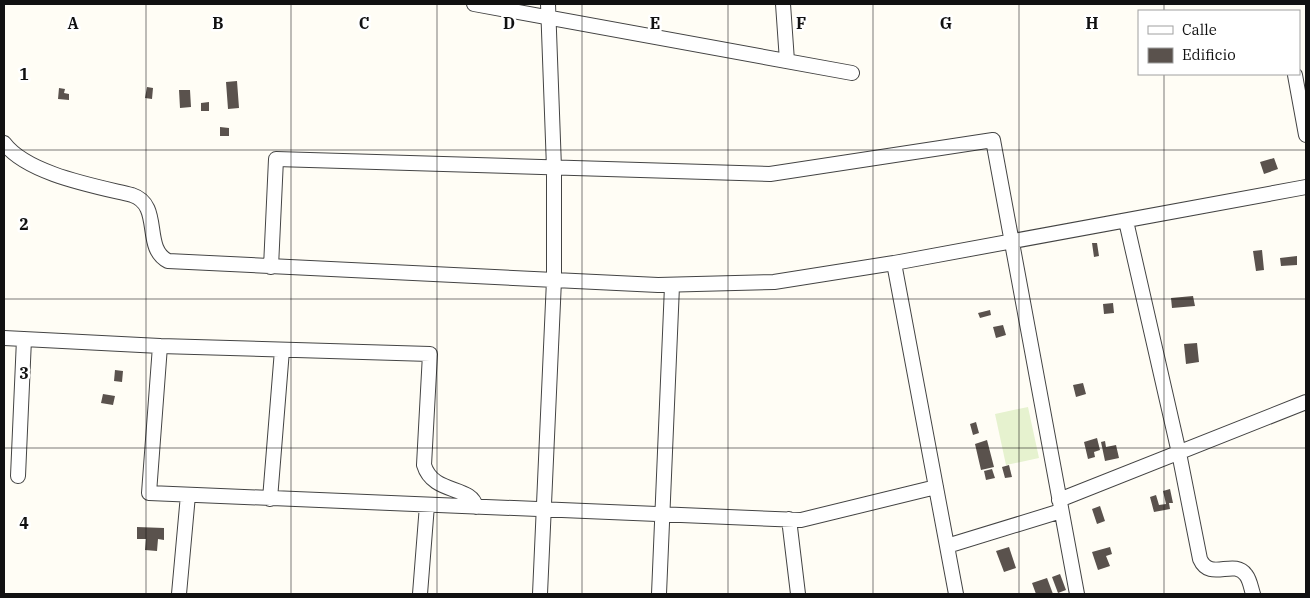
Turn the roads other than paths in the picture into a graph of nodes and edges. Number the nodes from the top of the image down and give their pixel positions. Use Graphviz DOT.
graph roads {
  1 [pos="474,4"];
  2 [pos="783,4"];
  3 [pos="548,10"];
  4 [pos="787,61"];
  5 [pos="852,73"];
  6 [pos="1295,75"];
  7 [pos="1306,135"];
  8 [pos="4,143"];
  9 [pos="554,168"];
  10 [pos="1306,187"];
  11 [pos="1126,221"];
  12 [pos="1012,241"];
  13 [pos="894,264"];
  14 [pos="271,267"];
  15 [pos="554,280"];
  16 [pos="672,286"];
  17 [pos="4,338"];
  18 [pos="24,339"];
  19 [pos="160,346"];
  20 [pos="282,350"];
  21 [pos="1306,402"];
  22 [pos="1179,452"];
  23 [pos="18,476"];
  24 [pos="936,487"];
  25 [pos="188,495"];
  26 [pos="270,498"];
  27 [pos="427,505"];
  28 [pos="1060,505"];
  29 [pos="476,507"];
  30 [pos="544,509"];
  31 [pos="662,514"];
  32 [pos="789,519"];
  33 [pos="947,546"];
  34 [pos="179,594"];
  35 [pos="420,594"];
  36 [pos="540,594"];
  37 [pos="659,594"];
  38 [pos="798,594"];
  39 [pos="956,594"];
  40 [pos="1077,594"];
  41 [pos="1253,594"];
  1 -- 3 [label="street"];
  2 -- 4 [label="street"];
  3 -- 4 [label="street"];
  3 -- 9 [label="street"];
  4 -- 5 [label="street"];
  6 -- 7 [label="street"];
  8 -- 14 [label="street"];
  9 -- 12 [label="street"];
  9 -- 14 [label="street"];
  9 -- 15 [label="street"];
  10 -- 11 [label="street"];
  11 -- 12 [label="street"];
  11 -- 22 [label="street"];
  12 -- 13 [label="street"];
  12 -- 28 [label="street"];
  13 -- 16 [label="street"];
  13 -- 24 [label="street"];
  14 -- 15 [label="street"];
  15 -- 16 [label="street"];
  15 -- 30 [label="street"];
  16 -- 31 [label="street"];
  17 -- 18 [label="street"];
  18 -- 19 [label="street"];
  18 -- 23 [label="street"];
  19 -- 20 [label="street"];
  19 -- 25 [label="street"];
  20 -- 26 [label="street"];
  20 -- 29 [label="street"];
  21 -- 22 [label="street"];
  22 -- 28 [label="street"];
  22 -- 41 [label="street"];
  24 -- 32 [label="street"];
  24 -- 33 [label="street"];
  25 -- 26 [label="street"];
  25 -- 34 [label="street"];
  26 -- 27 [label="street"];
  27 -- 29 [label="street"];
  27 -- 35 [label="street"];
  28 -- 33 [label="street"];
  28 -- 40 [label="street"];
  29 -- 30 [label="street"];
  30 -- 31 [label="street"];
  30 -- 36 [label="street"];
  31 -- 32 [label="street"];
  31 -- 37 [label="street"];
  32 -- 38 [label="street"];
  33 -- 39 [label="street"];
}
